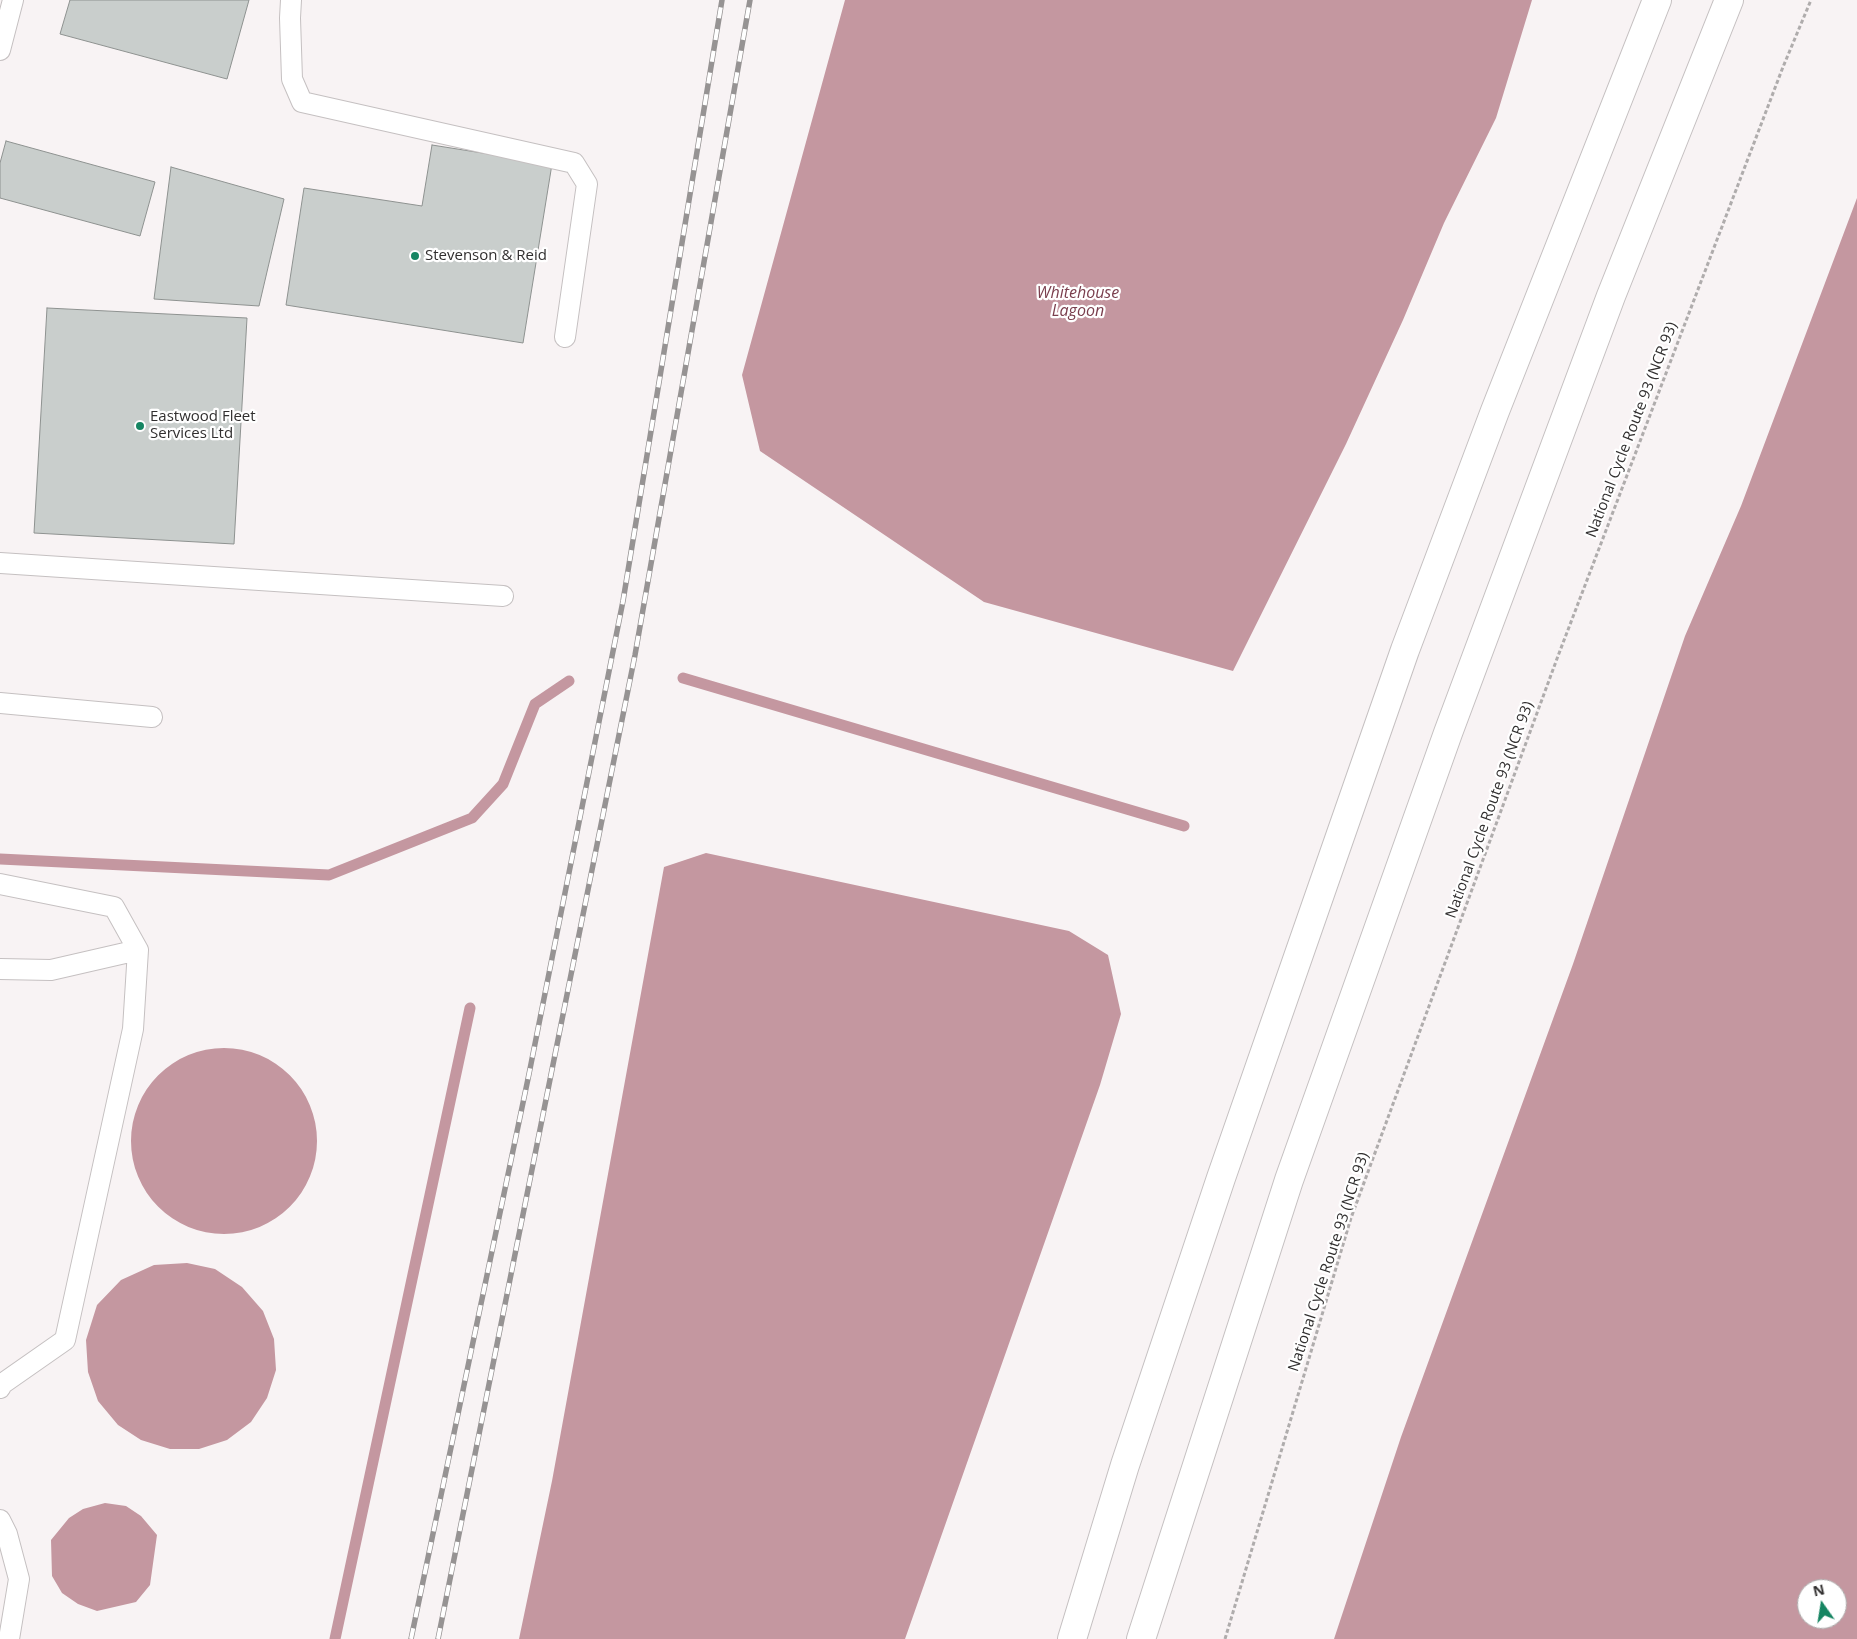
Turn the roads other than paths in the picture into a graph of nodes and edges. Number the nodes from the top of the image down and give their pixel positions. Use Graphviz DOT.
graph roads {
  1 [pos="13,0"];
  2 [pos="291,0"];
  3 [pos="1657,0"];
  4 [pos="1729,0"];
  5 [pos="0,50"];
  6 [pos="565,337"];
  7 [pos="0,564"];
  8 [pos="503,596"];
  9 [pos="0,703"];
  10 [pos="152,717"];
  11 [pos="0,884"];
  12 [pos="138,950"];
  13 [pos="0,969"];
  14 [pos="0,1388"];
  15 [pos="0,1520"];
  16 [pos="9,1639"];
  17 [pos="1072,1639"];
  18 [pos="1141,1639"];
  1 -- 5 [label="lane"];
  2 -- 6 [label="lane"];
  3 -- 17 [label="highway"];
  4 -- 18 [label="highway"];
  7 -- 8 [label="lane"];
  9 -- 10 [label="lane"];
  11 -- 12 [label="lane"];
  12 -- 13 [label="lane"];
  12 -- 14 [label="lane"];
  15 -- 16 [label="lane"];
}
